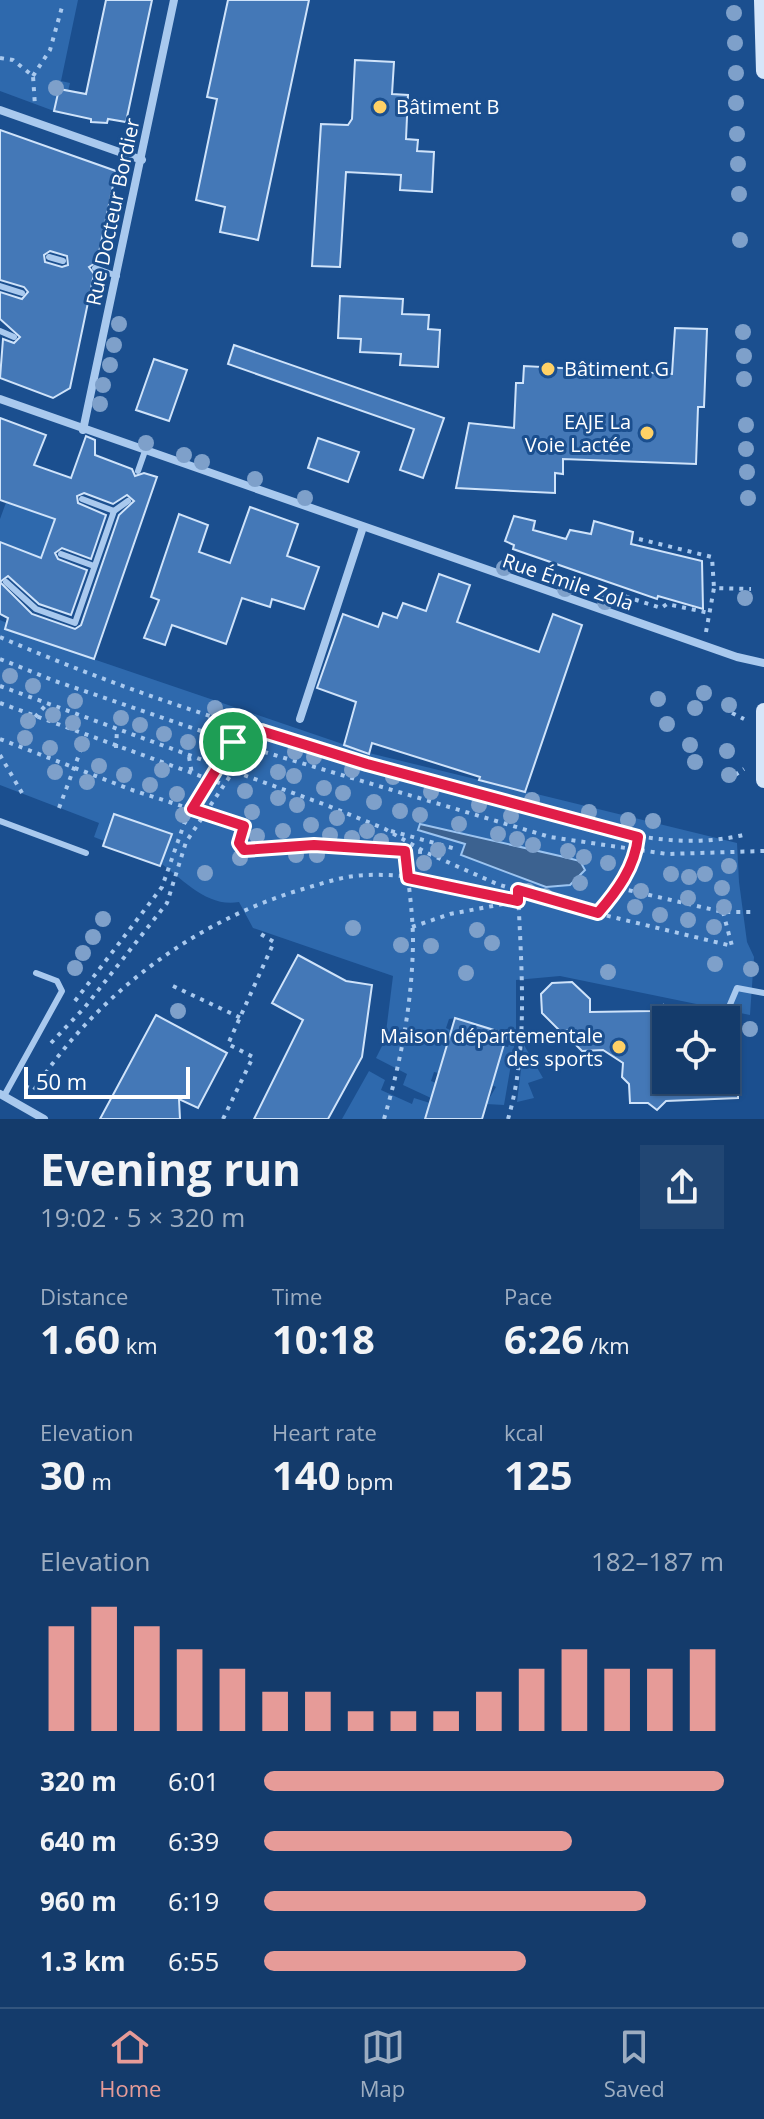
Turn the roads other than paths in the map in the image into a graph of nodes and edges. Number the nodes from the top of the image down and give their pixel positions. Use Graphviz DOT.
graph roads {
  1 [pos="174,0"];
  2 [pos="762,0"];
  3 [pos="764,71"];
  4 [pos="0,110"];
  5 [pos="142,160"];
  6 [pos="49,257"];
  7 [pos="63,261"];
  8 [pos="95,268"];
  9 [pos="117,276"];
  10 [pos="0,286"];
  11 [pos="22,293"];
  12 [pos="0,331"];
  13 [pos="14,337"];
  14 [pos="0,399"];
  15 [pos="83,430"];
  16 [pos="145,451"];
  17 [pos="138,471"];
  18 [pos="82,499"];
  19 [pos="128,501"];
  20 [pos="114,511"];
  21 [pos="363,527"];
  22 [pos="61,554"];
  23 [pos="94,566"];
  24 [pos="6,582"];
  25 [pos="764,663"];
  26 [pos="764,711"];
  27 [pos="300,719"];
  28 [pos="764,780"];
  29 [pos="0,821"];
  30 [pos="86,853"];
  31 [pos="36,973"];
  32 [pos="764,993"];
  33 [pos="729,1006"];
  34 [pos="7,1098"];
  35 [pos="44,1119"];
  1 -- 5 [label="street, Rue Docteur Bordier"];
  2 -- 3 [label="main road"];
  4 -- 5 [label="street"];
  5 -- 9 [label="street, Rue Docteur Bordier"];
  6 -- 7 [label="lane"];
  8 -- 9 [label="lane"];
  9 -- 15 [label="street, Rue Docteur Bordier"];
  10 -- 11 [label="lane"];
  12 -- 13 [label="lane"];
  14 -- 15 [label="street, Rue Émile Zola"];
  15 -- 16 [label="street, Rue Émile Zola"];
  16 -- 17 [label="lane"];
  16 -- 21 [label="street, Rue Émile Zola"];
  18 -- 20 [label="lane"];
  19 -- 20 [label="lane"];
  20 -- 23 [label="lane"];
  21 -- 25 [label="street, Rue Émile Zola"];
  21 -- 27 [label="street"];
  22 -- 23 [label="lane"];
  23 -- 24 [label="lane"];
  26 -- 28 [label="main road"];
  29 -- 30 [label="lane"];
  31 -- 34 [label="lane"];
  32 -- 33 [label="lane"];
  34 -- 35 [label="street"];
}
